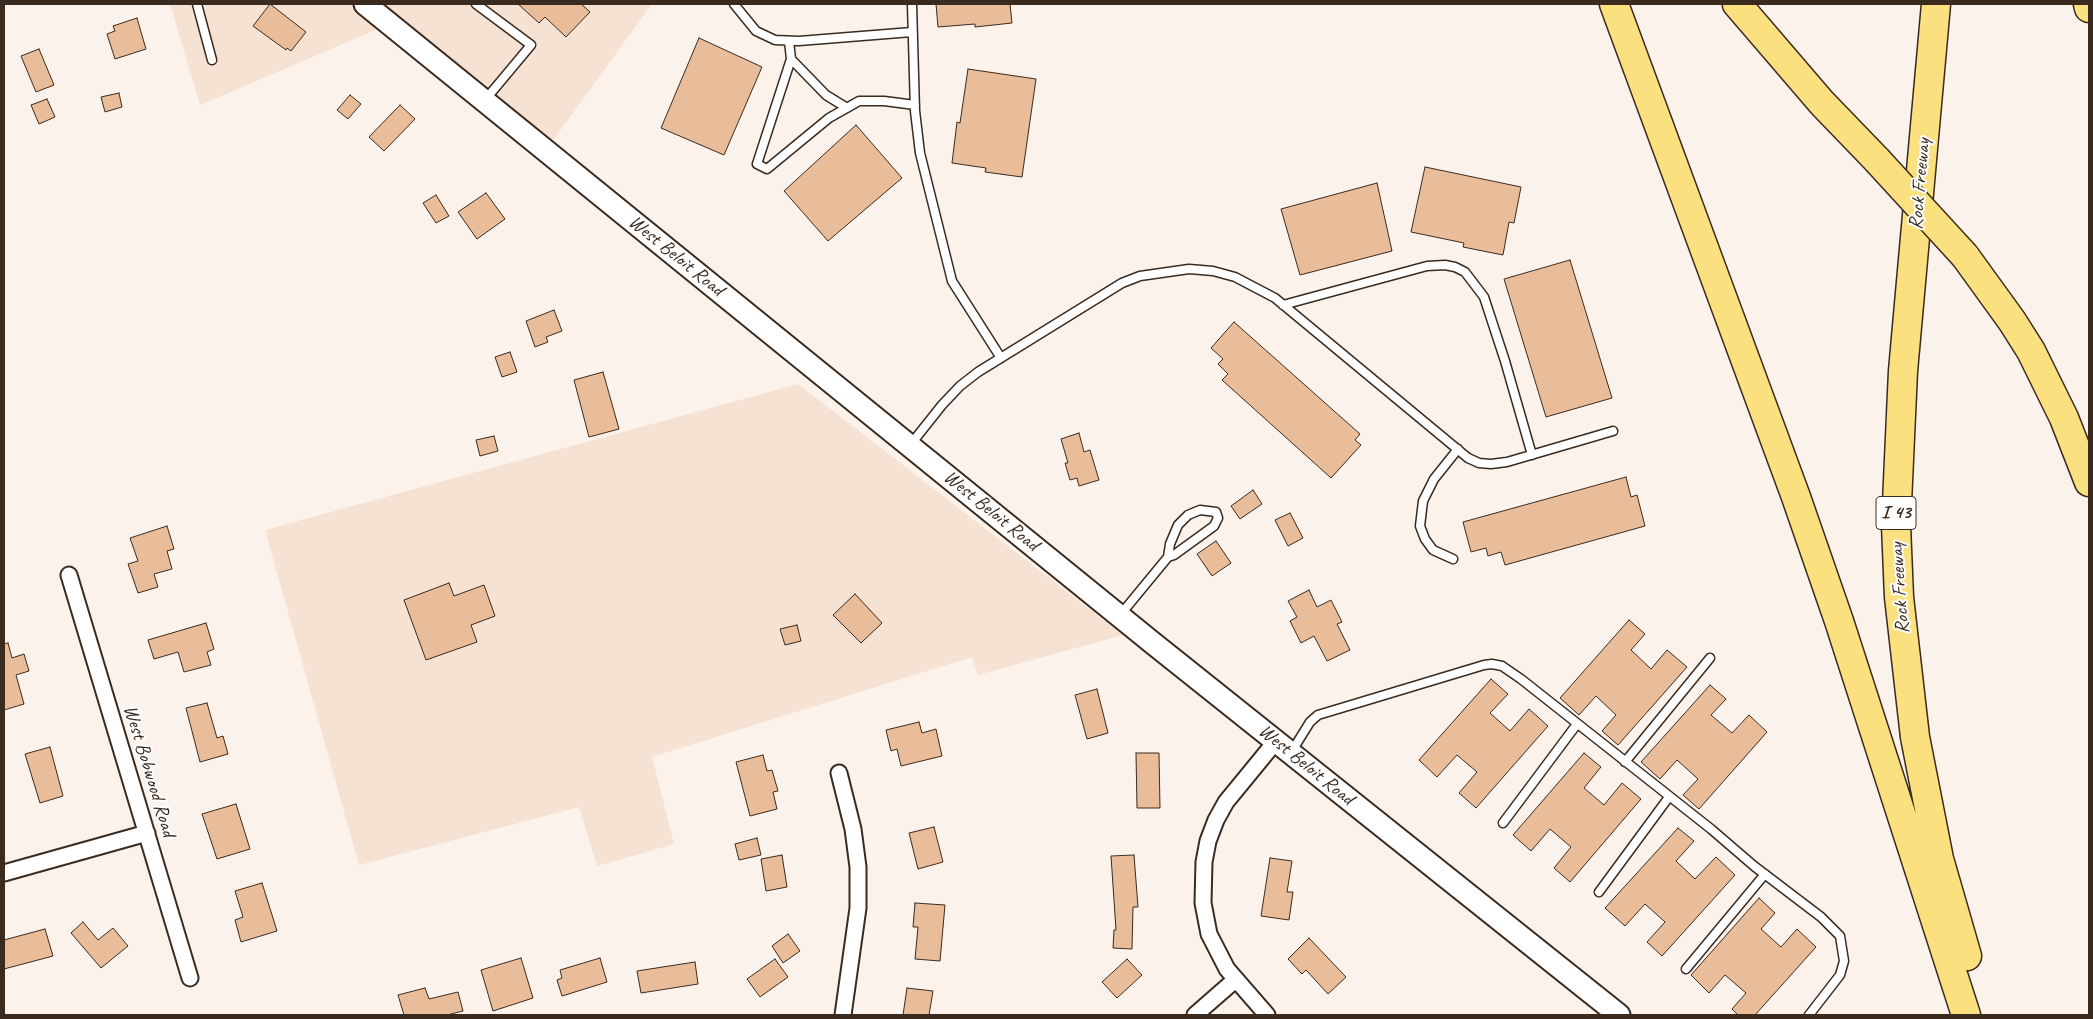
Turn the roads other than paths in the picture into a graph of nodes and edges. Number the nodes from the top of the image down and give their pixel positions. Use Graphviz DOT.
graph roads {
  1 [pos="197,4"];
  2 [pos="365,4"];
  3 [pos="476,4"];
  4 [pos="734,4"];
  5 [pos="912,4"];
  6 [pos="1614,4"];
  7 [pos="1737,4"];
  8 [pos="1936,4"];
  9 [pos="2088,4"];
  10 [pos="2089,8"];
  11 [pos="912,32"];
  12 [pos="789,41"];
  13 [pos="791,59"];
  14 [pos="212,60"];
  15 [pos="484,100"];
  16 [pos="915,105"];
  17 [pos="848,108"];
  18 [pos="1283,305"];
  19 [pos="1001,358"];
  20 [pos="1613,431"];
  21 [pos="910,446"];
  22 [pos="1458,449"];
  23 [pos="1532,455"];
  24 [pos="2089,482"];
  25 [pos="1168,557"];
  26 [pos="1453,559"];
  27 [pos="69,575"];
  28 [pos="1119,615"];
  29 [pos="1710,658"];
  30 [pos="1577,724"];
  31 [pos="1284,747"];
  32 [pos="1625,762"];
  33 [pos="839,773"];
  34 [pos="1669,797"];
  35 [pos="1503,823"];
  36 [pos="147,833"];
  37 [pos="4,873"];
  38 [pos="1765,874"];
  39 [pos="1599,892"];
  40 [pos="1686,969"];
  41 [pos="190,978"];
  42 [pos="1235,980"];
  43 [pos="843,1015"];
  44 [pos="1195,1015"];
  45 [pos="1267,1015"];
  46 [pos="1619,1015"];
  47 [pos="1809,1015"];
  48 [pos="1966,1015"];
  49 [pos="1984,1015"];
  1 -- 14 [label="lane"];
  2 -- 15 [label="main road, West Beloit Road"];
  3 -- 15 [label="lane"];
  4 -- 12 [label="lane"];
  5 -- 11 [label="lane"];
  6 -- 48 [label="highway"];
  7 -- 24 [label="highway, bridge"];
  8 -- 49 [label="highway, Rock Freeway / I 43"];
  9 -- 10 [label="highway"];
  11 -- 12 [label="lane"];
  11 -- 16 [label="lane"];
  12 -- 13 [label="lane"];
  13 -- 17 [label="lane"];
  13 -- 17 [label="lane"];
  15 -- 21 [label="main road, West Beloit Road"];
  16 -- 17 [label="lane"];
  16 -- 19 [label="lane"];
  18 -- 19 [label="lane"];
  18 -- 22 [label="lane"];
  18 -- 23 [label="lane"];
  19 -- 21 [label="lane"];
  20 -- 23 [label="lane"];
  21 -- 28 [label="main road, West Beloit Road"];
  22 -- 23 [label="lane"];
  22 -- 26 [label="lane"];
  25 -- 25 [label="lane"];
  25 -- 28 [label="lane"];
  27 -- 36 [label="street, West Bobwood Road"];
  28 -- 31 [label="main road, West Beloit Road"];
  29 -- 32 [label="lane"];
  30 -- 31 [label="lane"];
  30 -- 32 [label="lane"];
  30 -- 35 [label="lane"];
  31 -- 42 [label="street"];
  31 -- 46 [label="main road, West Beloit Road"];
  32 -- 34 [label="lane"];
  33 -- 43 [label="street"];
  34 -- 38 [label="lane"];
  34 -- 39 [label="lane"];
  36 -- 37 [label="street"];
  36 -- 41 [label="street, West Bobwood Road"];
  38 -- 40 [label="lane"];
  38 -- 47 [label="lane"];
  42 -- 44 [label="street"];
  42 -- 45 [label="street"];
}
